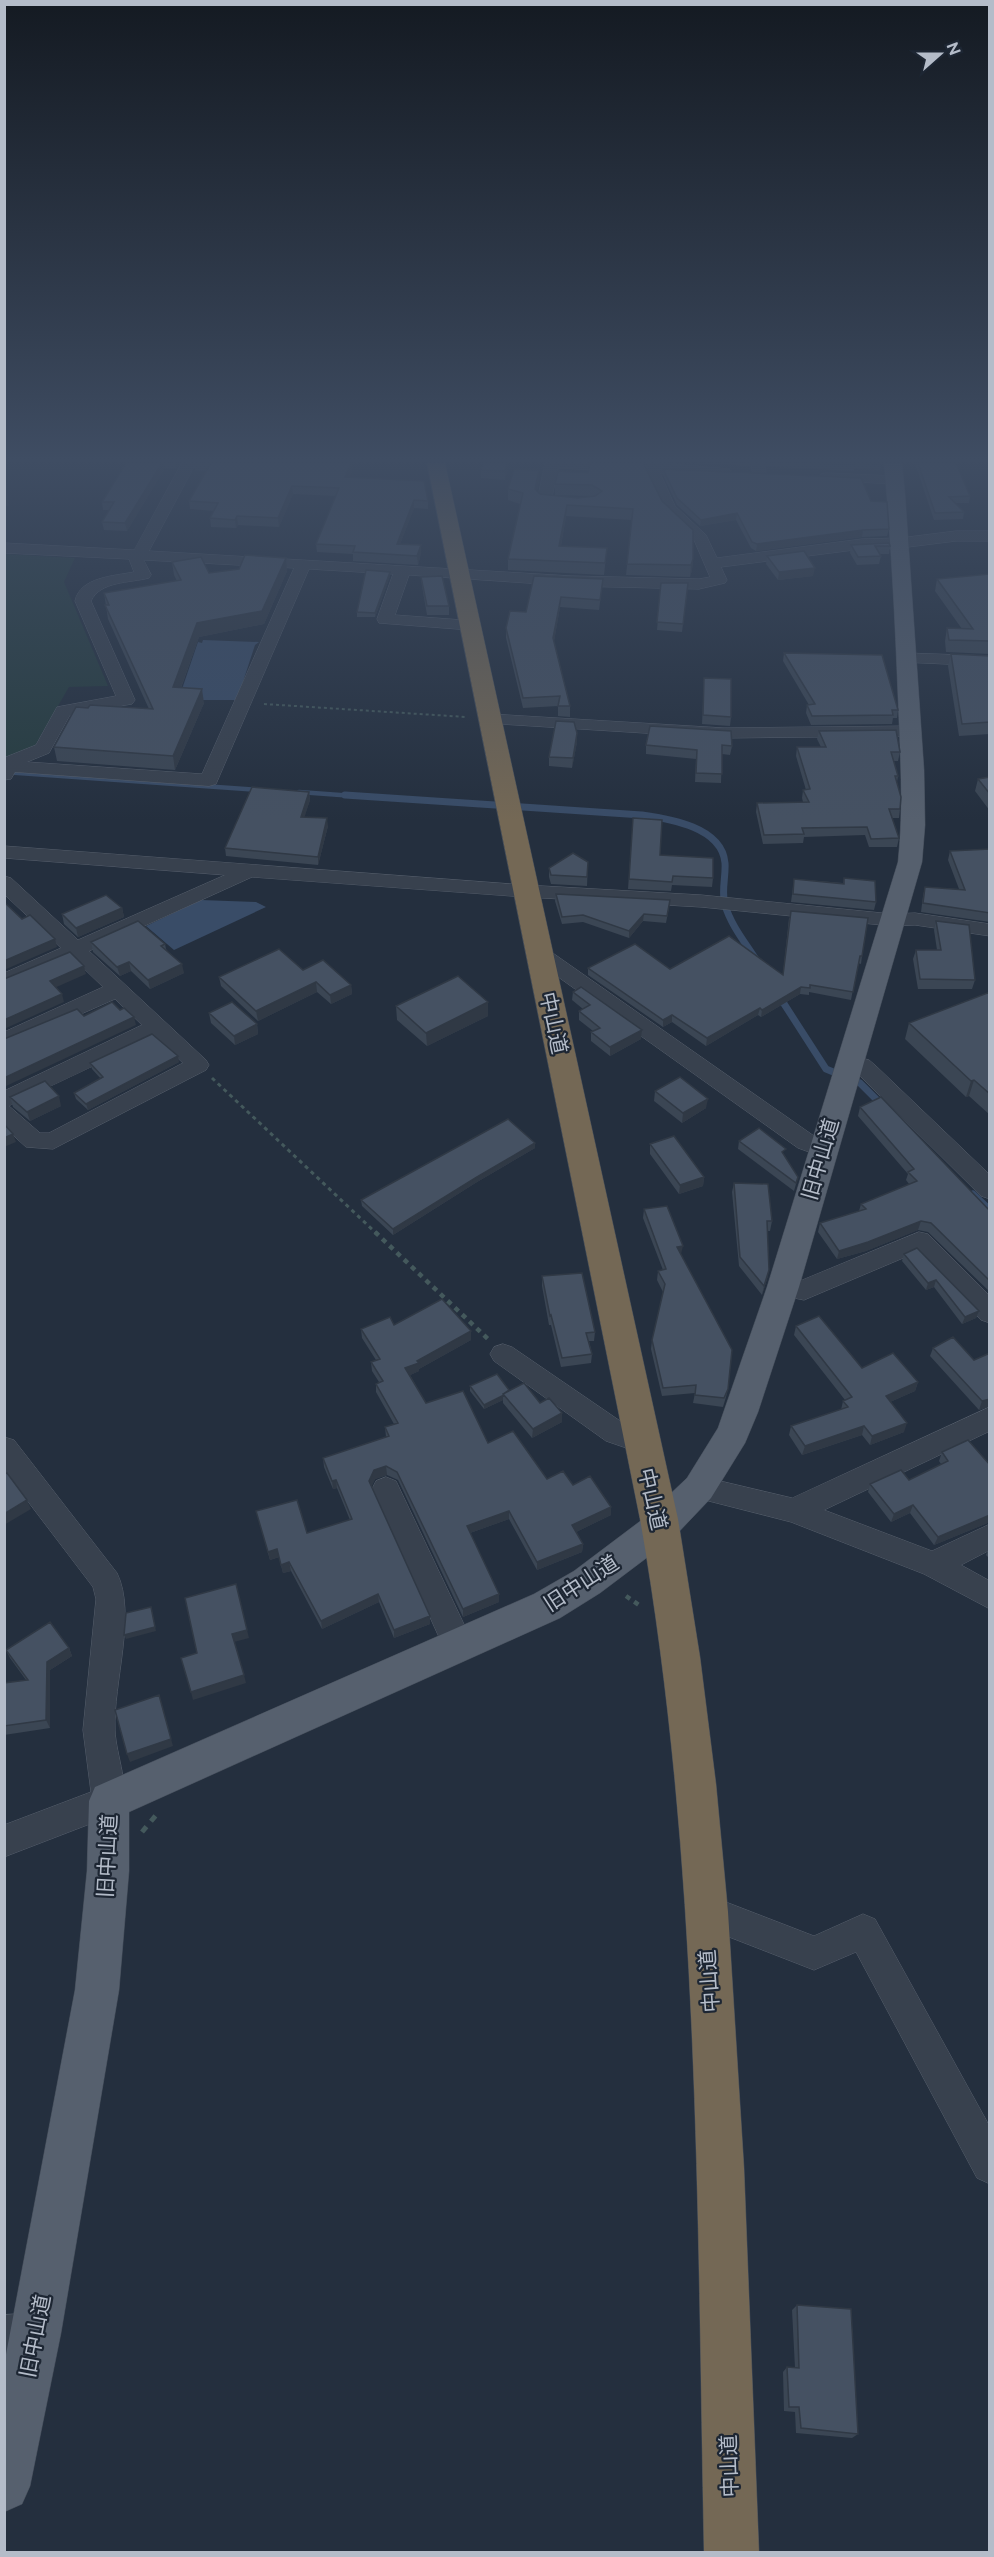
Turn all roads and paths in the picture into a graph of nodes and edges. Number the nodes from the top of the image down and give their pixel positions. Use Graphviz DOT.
graph roads {
  1 [pos="108,582"];
  2 [pos="295,582"];
  3 [pos="398,582"];
  4 [pos="461,582"];
  5 [pos="655,582"];
  6 [pos="707,582"];
  7 [pos="902,582"];
  8 [pos="470,625"];
  9 [pos="907,658"];
  10 [pos="990,661"];
  11 [pos="242,702"];
  12 [pos="490,719"];
  13 [pos="910,731"];
  14 [pos="6,770"];
  15 [pos="4,852"];
  16 [pos="249,869"];
  17 [pos="4,882"];
  18 [pos="525,891"];
  19 [pos="892,920"];
  20 [pos="990,930"];
  21 [pos="76,949"];
  22 [pos="540,954"];
  23 [pos="4,981"];
  24 [pos="118,989"];
  25 [pos="158,1026"];
  26 [pos="4,1041"];
  27 [pos="198,1065"];
  28 [pos="847,1072"];
  29 [pos="4,1100"];
  30 [pos="4,1113"];
  31 [pos="823,1149"];
  32 [pos="990,1190"];
  33 [pos="783,1287"];
  34 [pos="990,1313"];
  35 [pos="503,1354"];
  36 [pos="990,1418"];
  37 [pos="641,1442"];
  38 [pos="4,1448"];
  39 [pos="699,1488"];
  40 [pos="386,1489"];
  41 [pos="794,1511"];
  42 [pos="660,1527"];
  43 [pos="990,1536"];
  44 [pos="934,1565"];
  45 [pos="626,1596"];
  46 [pos="990,1596"];
  47 [pos="639,1605"];
  48 [pos="459,1647"];
  49 [pos="110,1801"];
  50 [pos="4,1841"];
  51 [pos="705,1911"];
  52 [pos="990,2164"];
  53 [pos="20,2334"];
  54 [pos="4,2486"];
  55 [pos="732,2553"];
  1 -- 14 [label="street"];
  2 -- 11 [label="street"];
  3 -- 8 [label="street"];
  4 -- 8 [label="highway, 中山道"];
  5 -- 6 [label="street"];
  7 -- 9 [label="main road, 旧中山道"];
  8 -- 12 [label="highway, 中山道"];
  9 -- 10 [label="street"];
  9 -- 13 [label="main road, 旧中山道"];
  11 -- 12 [label="path"];
  11 -- 14 [label="street"];
  12 -- 13 [label="street"];
  12 -- 18 [label="highway, 中山道"];
  13 -- 19 [label="main road, 旧中山道"];
  15 -- 16 [label="street"];
  16 -- 18 [label="street"];
  16 -- 21 [label="street"];
  17 -- 21 [label="street"];
  18 -- 19 [label="street"];
  18 -- 22 [label="highway, 中山道"];
  19 -- 20 [label="street"];
  19 -- 28 [label="main road, 旧中山道"];
  21 -- 23 [label="street"];
  21 -- 24 [label="street"];
  22 -- 31 [label="street"];
  22 -- 37 [label="highway, 中山道"];
  24 -- 25 [label="street"];
  24 -- 26 [label="street"];
  25 -- 27 [label="street"];
  25 -- 29 [label="street"];
  27 -- 30 [label="street"];
  27 -- 35 [label="path"];
  28 -- 31 [label="main road, 旧中山道"];
  28 -- 32 [label="street"];
  31 -- 33 [label="main road, 旧中山道"];
  33 -- 34 [label="street"];
  33 -- 39 [label="main road, 旧中山道"];
  35 -- 37 [label="street"];
  36 -- 41 [label="street"];
  37 -- 42 [label="highway, 中山道"];
  38 -- 49 [label="street"];
  39 -- 41 [label="street"];
  39 -- 42 [label="main road, 旧中山道"];
  40 -- 48 [label="street"];
  41 -- 44 [label="street"];
  42 -- 48 [label="main road, 旧中山道"];
  42 -- 51 [label="highway, 中山道"];
  43 -- 44 [label="street"];
  44 -- 46 [label="street"];
  45 -- 47 [label="path"];
  48 -- 49 [label="main road, 旧中山道"];
  49 -- 50 [label="street"];
  49 -- 53 [label="main road, 旧中山道"];
  51 -- 52 [label="street"];
  51 -- 55 [label="highway, 中山道"];
  53 -- 54 [label="main road, 旧中山道"];
}
